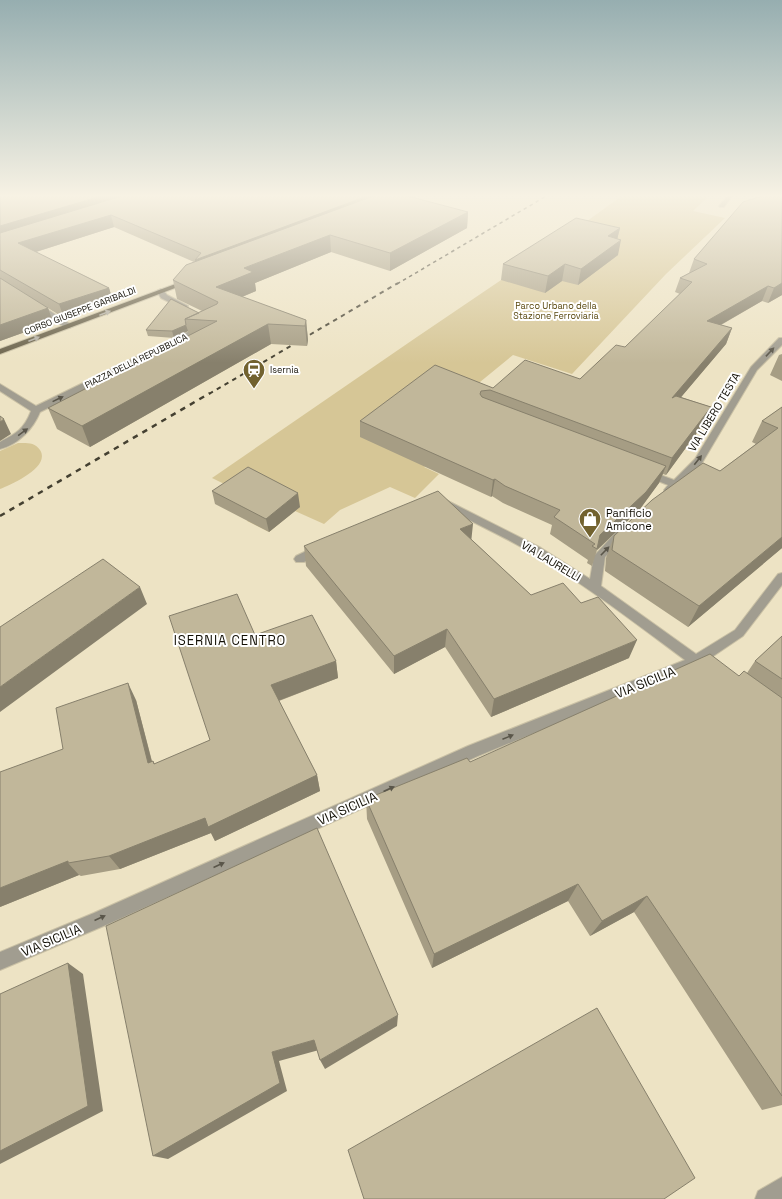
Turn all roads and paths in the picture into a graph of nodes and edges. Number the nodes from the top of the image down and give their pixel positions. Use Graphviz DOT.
graph roads {
  1 [pos="198,277"];
  2 [pos="161,291"];
  3 [pos="31,303"];
  4 [pos="190,309"];
  5 [pos="210,325"];
  6 [pos="69,326"];
  7 [pos="782,340"];
  8 [pos="0,352"];
  9 [pos="0,387"];
  10 [pos="36,410"];
  11 [pos="0,446"];
  12 [pos="639,470"];
  13 [pos="676,484"];
  14 [pos="434,495"];
  15 [pos="660,499"];
  16 [pos="627,528"];
  17 [pos="328,546"];
  18 [pos="300,559"];
  19 [pos="782,577"];
  20 [pos="595,587"];
  21 [pos="696,661"];
  22 [pos="714,674"];
  23 [pos="0,961"];
  24 [pos="782,1188"];
  25 [pos="766,1199"];
  1 -- 2 [label="main road, CORSO GIUSEPPE GARIBALDI"];
  2 -- 4 [label="street"];
  6 -- 2 [label="main road, CORSO GIUSEPPE GARIBALDI, one-way"];
  3 -- 6 [label="street"];
  10 -- 5 [label="street, PIAZZA DELLA REPUBBLICA, one-way"];
  8 -- 6 [label="main road, CORSO GIUSEPPE GARIBALDI, one-way"];
  13 -- 7 [label="street, VIA LIBERO TESTA, one-way"];
  9 -- 10 [label="street"];
  11 -- 10 [label="street, one-way"];
  12 -- 13 [label="street"];
  13 -- 15 [label="street, VIA LIBERO TESTA"];
  14 -- 20 [label="street, VIA LAURELLI"];
  20 -- 16 [label="street, one-way"];
  17 -- 18 [label="street"];
  19 -- 21 [label="street, VIA SICILIA"];
  20 -- 21 [label="street, VIA LAURELLI"];
  21 -- 22 [label="street, VIA LAURELLI"];
  23 -- 21 [label="street, VIA SICILIA, one-way"];
  24 -- 25 [label="street"];
}
